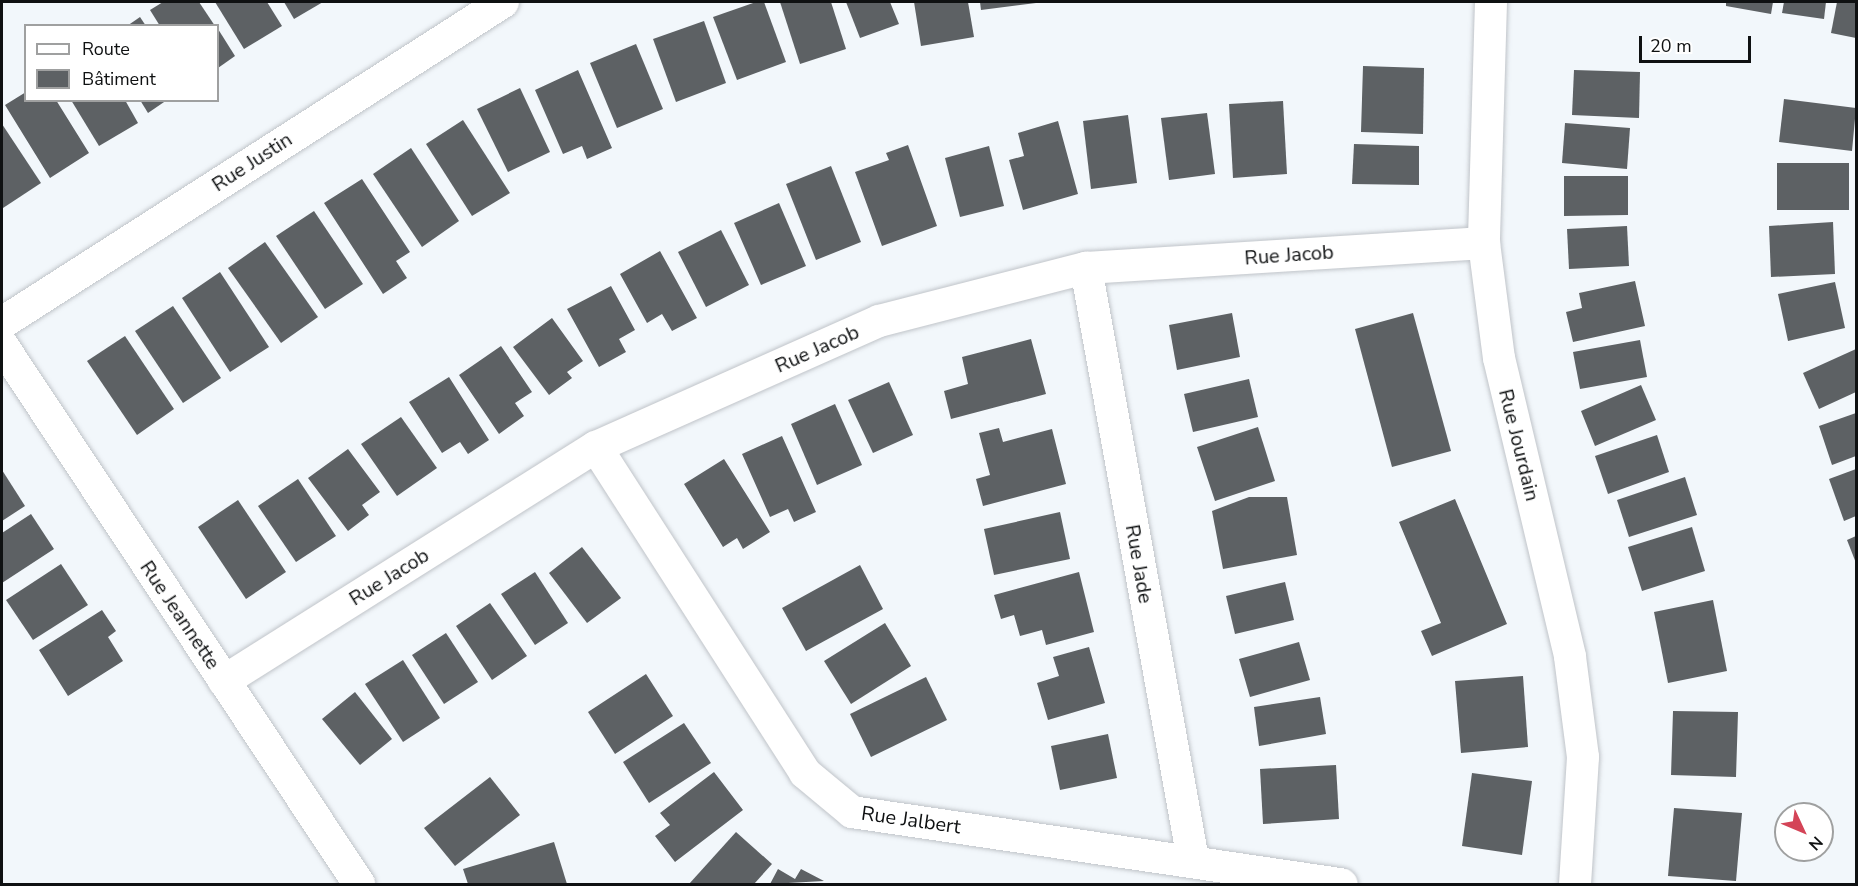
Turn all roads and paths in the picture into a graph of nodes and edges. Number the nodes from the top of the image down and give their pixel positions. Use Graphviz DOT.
graph roads {
  1 [pos="502,2"];
  2 [pos="1491,2"];
  3 [pos="1484,243"];
  4 [pos="1086,268"];
  5 [pos="2,323"];
  6 [pos="2,345"];
  7 [pos="596,447"];
  8 [pos="224,681"];
  9 [pos="1193,860"];
  10 [pos="359,885"];
  11 [pos="1342,885"];
  12 [pos="1575,885"];
  1 -- 5 [label="street, Rue Justin"];
  2 -- 3 [label="street, Rue Jourdain"];
  3 -- 4 [label="street, Rue Jacob"];
  3 -- 12 [label="street, Rue Jourdain"];
  4 -- 7 [label="street, Rue Jacob"];
  4 -- 9 [label="street, Rue Jade"];
  6 -- 8 [label="street, Rue Jeannette"];
  7 -- 8 [label="street, Rue Jacob"];
  7 -- 9 [label="street, Rue Jalbert"];
  8 -- 10 [label="street, Rue Jeannette"];
  9 -- 11 [label="street, Rue Jalbert"];
}
